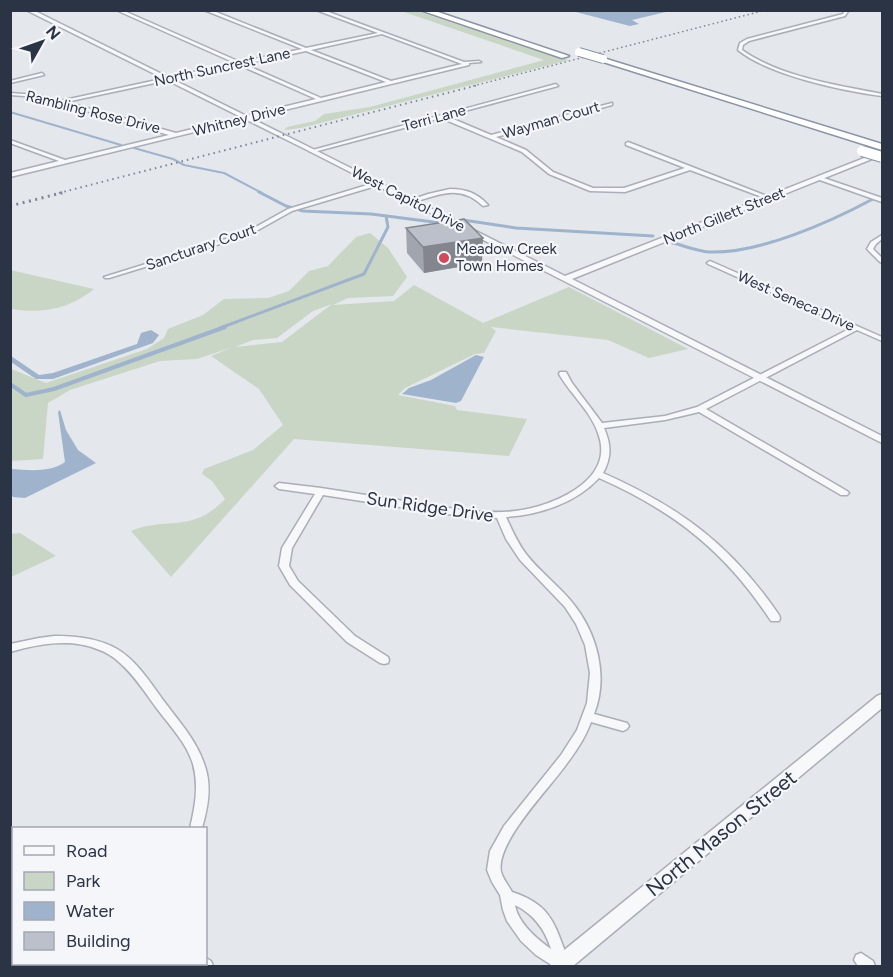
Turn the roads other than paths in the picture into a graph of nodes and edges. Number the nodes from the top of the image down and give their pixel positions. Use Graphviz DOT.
graph roads {
  1 [pos="42,10"];
  2 [pos="118,10"];
  3 [pos="206,10"];
  4 [pos="318,10"];
  5 [pos="423,10"];
  6 [pos="447,10"];
  7 [pos="841,10"];
  8 [pos="847,10"];
  9 [pos="30,11"];
  10 [pos="833,17"];
  11 [pos="383,33"];
  12 [pos="306,49"];
  13 [pos="478,62"];
  14 [pos="239,63"];
  15 [pos="466,63"];
  16 [pos="42,74"];
  17 [pos="166,79"];
  18 [pos="10,82"];
  19 [pos="391,83"];
  20 [pos="556,85"];
  21 [pos="10,94"];
  22 [pos="882,95"];
  23 [pos="321,99"];
  24 [pos="61,102"];
  25 [pos="610,104"];
  26 [pos="441,116"];
  27 [pos="246,118"];
  28 [pos="176,135"];
  29 [pos="491,137"];
  30 [pos="10,141"];
  31 [pos="628,144"];
  32 [pos="312,151"];
  33 [pos="881,151"];
  34 [pos="66,162"];
  35 [pos="689,168"];
  36 [pos="10,175"];
  37 [pos="819,178"];
  38 [pos="377,184"];
  39 [pos="769,198"];
  40 [pos="882,200"];
  41 [pos="411,201"];
  42 [pos="485,205"];
  43 [pos="882,237"];
  44 [pos="882,261"];
  45 [pos="710,262"];
  46 [pos="108,277"];
  47 [pos="565,279"];
  48 [pos="856,328"];
  49 [pos="882,339"];
  50 [pos="563,374"];
  51 [pos="760,378"];
  52 [pos="700,409"];
  53 [pos="599,426"];
  54 [pos="882,440"];
  55 [pos="598,474"];
  56 [pos="279,486"];
  57 [pos="321,491"];
  58 [pos="844,493"];
  59 [pos="501,517"];
  60 [pos="775,618"];
  61 [pos="10,648"];
  62 [pos="384,660"];
  63 [pos="882,700"];
  64 [pos="590,717"];
  65 [pos="622,726"];
  66 [pos="196,827"];
  67 [pos="508,897"];
  68 [pos="561,966"];
  1 -- 9 [label="street"];
  2 -- 14 [label="street"];
  3 -- 12 [label="street"];
  4 -- 11 [label="street"];
  5 -- 33 [label="highway, bridge"];
  6 -- 33 [label="highway, bridge"];
  7 -- 10 [label="street"];
  8 -- 10 [label="street"];
  9 -- 17 [label="street, West Capitol Drive"];
  10 -- 22 [label="street"];
  11 -- 12 [label="street, North Suncrest Lane"];
  11 -- 15 [label="street"];
  12 -- 14 [label="street, North Suncrest Lane"];
  12 -- 19 [label="street"];
  13 -- 15 [label="street"];
  14 -- 17 [label="street, North Suncrest Lane"];
  14 -- 23 [label="street"];
  15 -- 19 [label="street, Whitney Drive"];
  16 -- 18 [label="street"];
  17 -- 24 [label="street, North Suncrest Lane"];
  17 -- 27 [label="street, West Capitol Drive"];
  19 -- 23 [label="street, Whitney Drive"];
  20 -- 26 [label="street, Terri Lane"];
  21 -- 24 [label="street, Rambling Rose Drive"];
  23 -- 27 [label="street, Whitney Drive"];
  24 -- 28 [label="street, Rambling Rose Drive"];
  25 -- 29 [label="street, Wayman Court"];
  26 -- 29 [label="street"];
  26 -- 32 [label="street, Terri Lane"];
  27 -- 28 [label="street, Whitney Drive"];
  27 -- 32 [label="street, West Capitol Drive"];
  28 -- 34 [label="street, Whitney Drive"];
  29 -- 35 [label="street"];
  30 -- 34 [label="street"];
  31 -- 35 [label="street"];
  32 -- 38 [label="street, West Capitol Drive"];
  33 -- 37 [label="street, North Gillett Street"];
  34 -- 36 [label="street, Whitney Drive"];
  35 -- 39 [label="street"];
  37 -- 39 [label="street, North Gillett Street"];
  37 -- 40 [label="street"];
  38 -- 41 [label="street, West Capitol Drive"];
  38 -- 46 [label="street, Sancturary Court"];
  39 -- 47 [label="street, North Gillett Street"];
  41 -- 42 [label="street"];
  41 -- 47 [label="street, West Capitol Drive"];
  43 -- 44 [label="street"];
  45 -- 48 [label="street, West Seneca Drive"];
  47 -- 51 [label="street, West Capitol Drive"];
  48 -- 49 [label="street, West Seneca Drive"];
  48 -- 51 [label="street"];
  50 -- 53 [label="street"];
  51 -- 52 [label="street"];
  51 -- 54 [label="street, West Capitol Drive"];
  52 -- 53 [label="street"];
  52 -- 58 [label="street"];
  53 -- 55 [label="street"];
  55 -- 59 [label="street, Sun Ridge Drive"];
  55 -- 60 [label="street"];
  56 -- 57 [label="street, Sun Ridge Drive"];
  57 -- 59 [label="street, Sun Ridge Drive"];
  57 -- 62 [label="street"];
  59 -- 64 [label="street"];
  61 -- 66 [label="street"];
  63 -- 68 [label="street, North Mason Street"];
  64 -- 65 [label="street"];
  64 -- 67 [label="street"];
  67 -- 68 [label="street"];
  67 -- 68 [label="street"];
}
